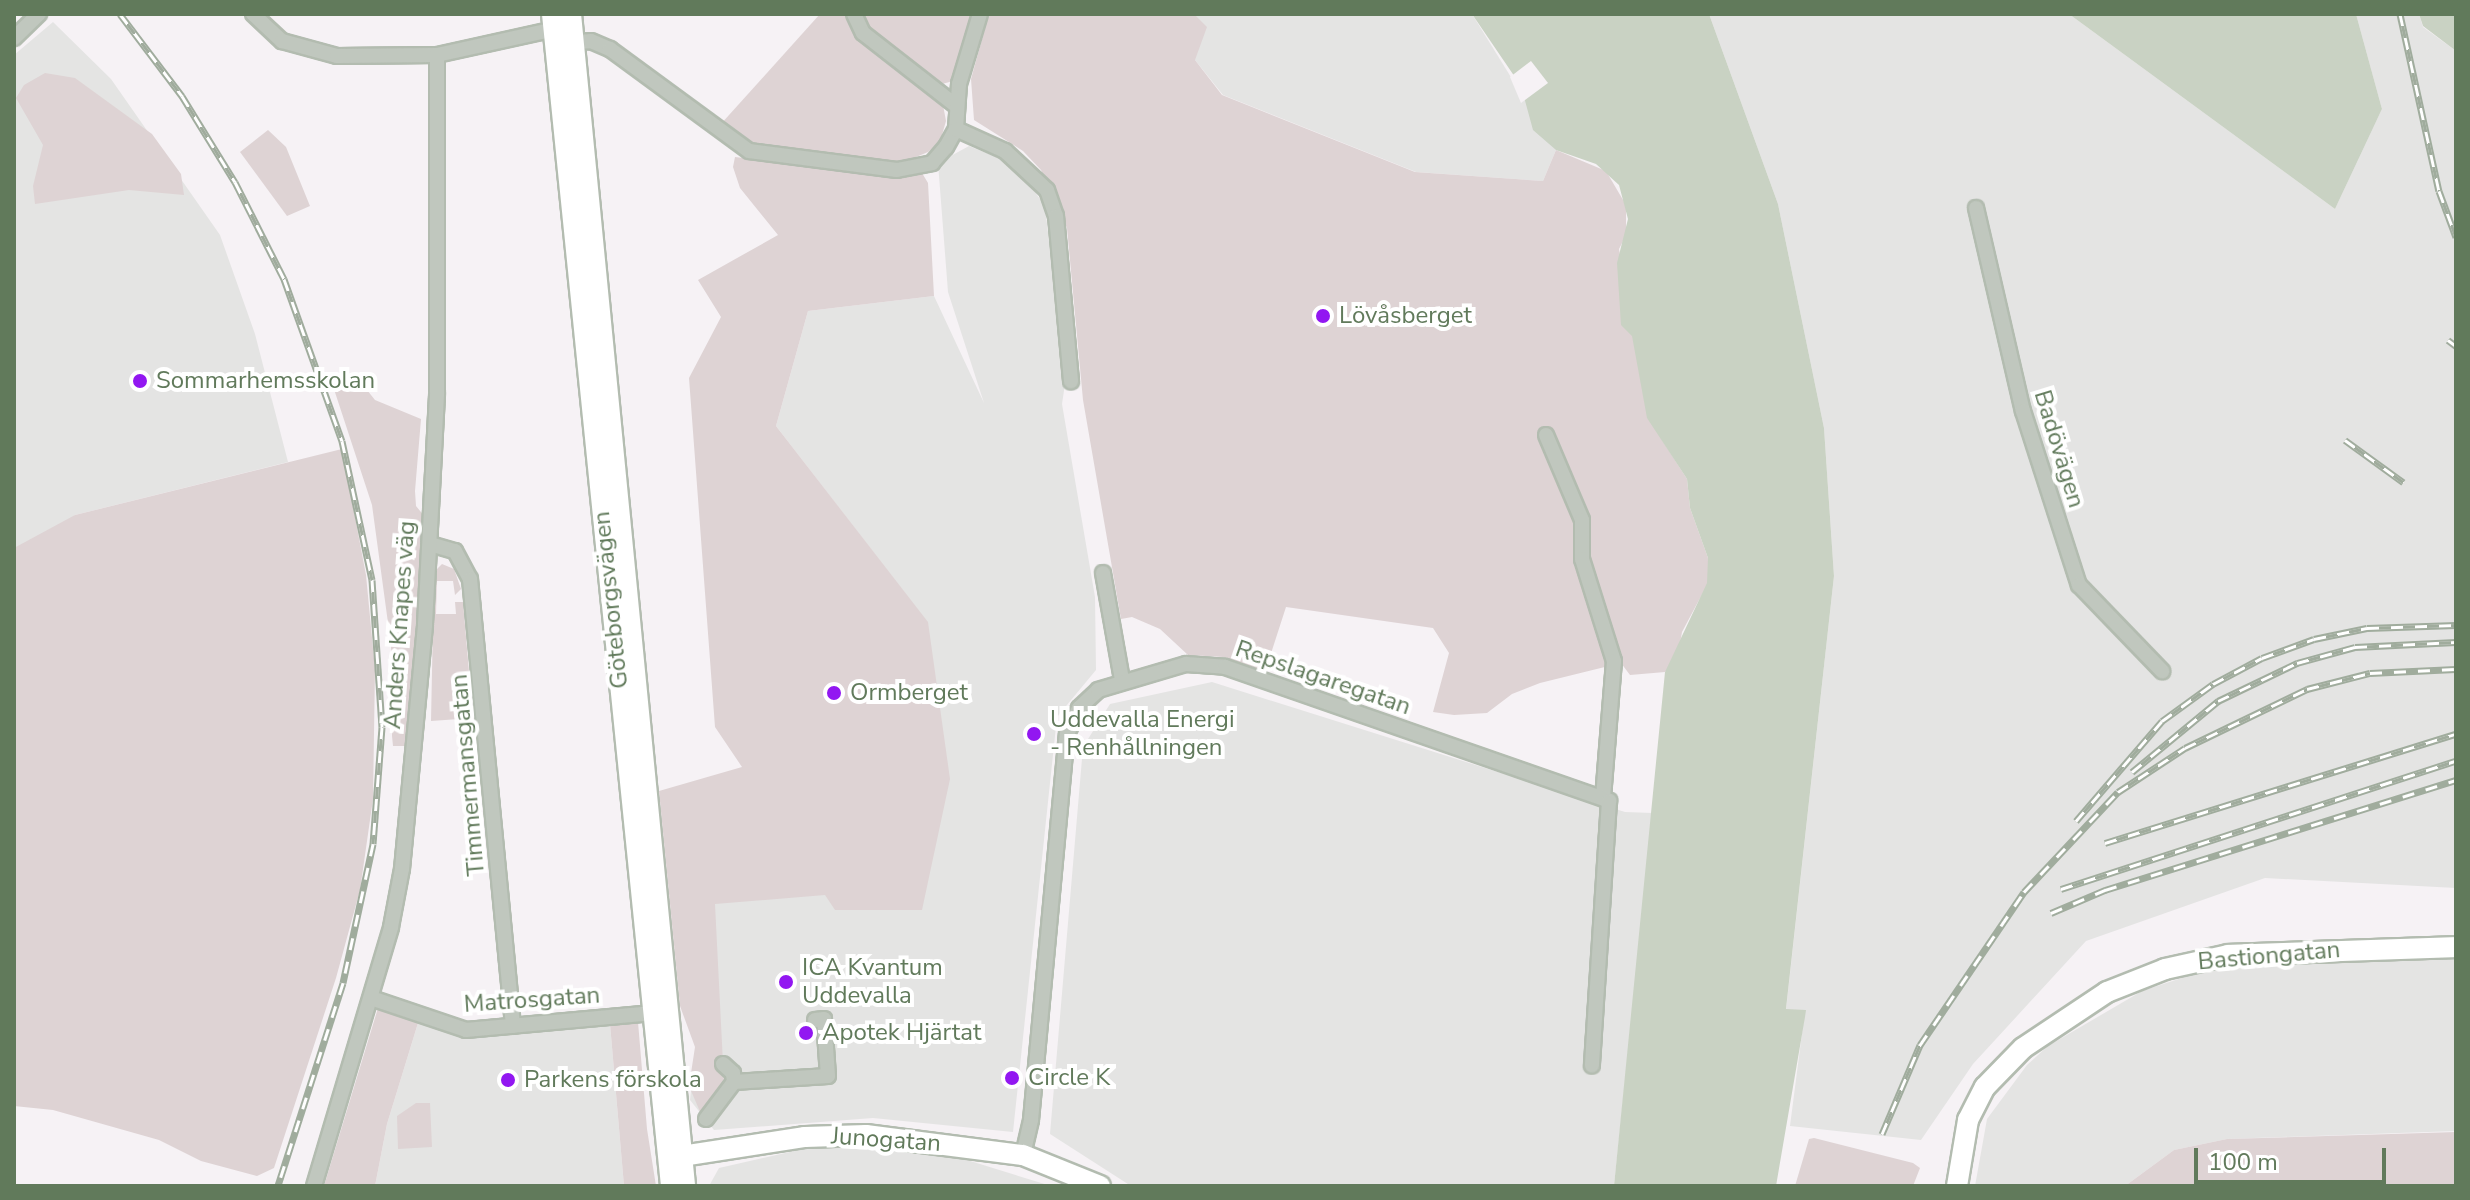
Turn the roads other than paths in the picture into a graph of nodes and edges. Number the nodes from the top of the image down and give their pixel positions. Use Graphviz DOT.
graph roads {
  1 [pos="39,14"];
  2 [pos="253,14"];
  3 [pos="854,14"];
  4 [pos="980,14"];
  5 [pos="563,28"];
  6 [pos="14,38"];
  7 [pos="437,55"];
  8 [pos="955,105"];
  9 [pos="956,129"];
  10 [pos="1976,208"];
  11 [pos="1071,381"];
  12 [pos="1546,435"];
  13 [pos="430,544"];
  14 [pos="1103,573"];
  15 [pos="2162,671"];
  16 [pos="1122,680"];
  17 [pos="1603,797"];
  18 [pos="2456,947"];
  19 [pos="371,998"];
  20 [pos="653,1013"];
  21 [pos="815,1020"];
  22 [pos="513,1026"];
  23 [pos="723,1064"];
  24 [pos="1592,1065"];
  25 [pos="734,1082"];
  26 [pos="706,1119"];
  27 [pos="1023,1155"];
  28 [pos="674,1157"];
  29 [pos="314,1186"];
  30 [pos="671,1186"];
  31 [pos="685,1186"];
  32 [pos="1100,1186"];
  33 [pos="1957,1186"];
  1 -- 6 [label="street"];
  2 -- 7 [label="street"];
  3 -- 8 [label="street"];
  4 -- 8 [label="street"];
  5 -- 7 [label="street"];
  5 -- 9 [label="street"];
  5 -- 20 [label="main road, Göteborgsvägen"];
  5 -- 28 [label="main road, Göteborgsvägen"];
  7 -- 13 [label="street, Anders Knapes väg"];
  8 -- 9 [label="street"];
  9 -- 11 [label="street"];
  10 -- 15 [label="street, Badövägen"];
  12 -- 17 [label="street"];
  13 -- 19 [label="street, Anders Knapes väg"];
  13 -- 22 [label="street, Timmermansgatan"];
  14 -- 16 [label="street"];
  16 -- 17 [label="street, Repslagaregatan"];
  16 -- 27 [label="street, Repslagaregatan"];
  17 -- 24 [label="street"];
  18 -- 33 [label="main road, Bastiongatan"];
  19 -- 22 [label="street, Matrosgatan"];
  19 -- 29 [label="street, Anders Knapes väg"];
  20 -- 22 [label="street, Matrosgatan"];
  20 -- 28 [label="main road, Göteborgsvägen"];
  21 -- 25 [label="street"];
  23 -- 25 [label="street"];
  25 -- 26 [label="street"];
  27 -- 28 [label="main road, Junogatan"];
  27 -- 32 [label="main road, Junogatan"];
  28 -- 30 [label="main road, Göteborgsvägen"];
  28 -- 31 [label="main road, Göteborgsvägen"];
}
